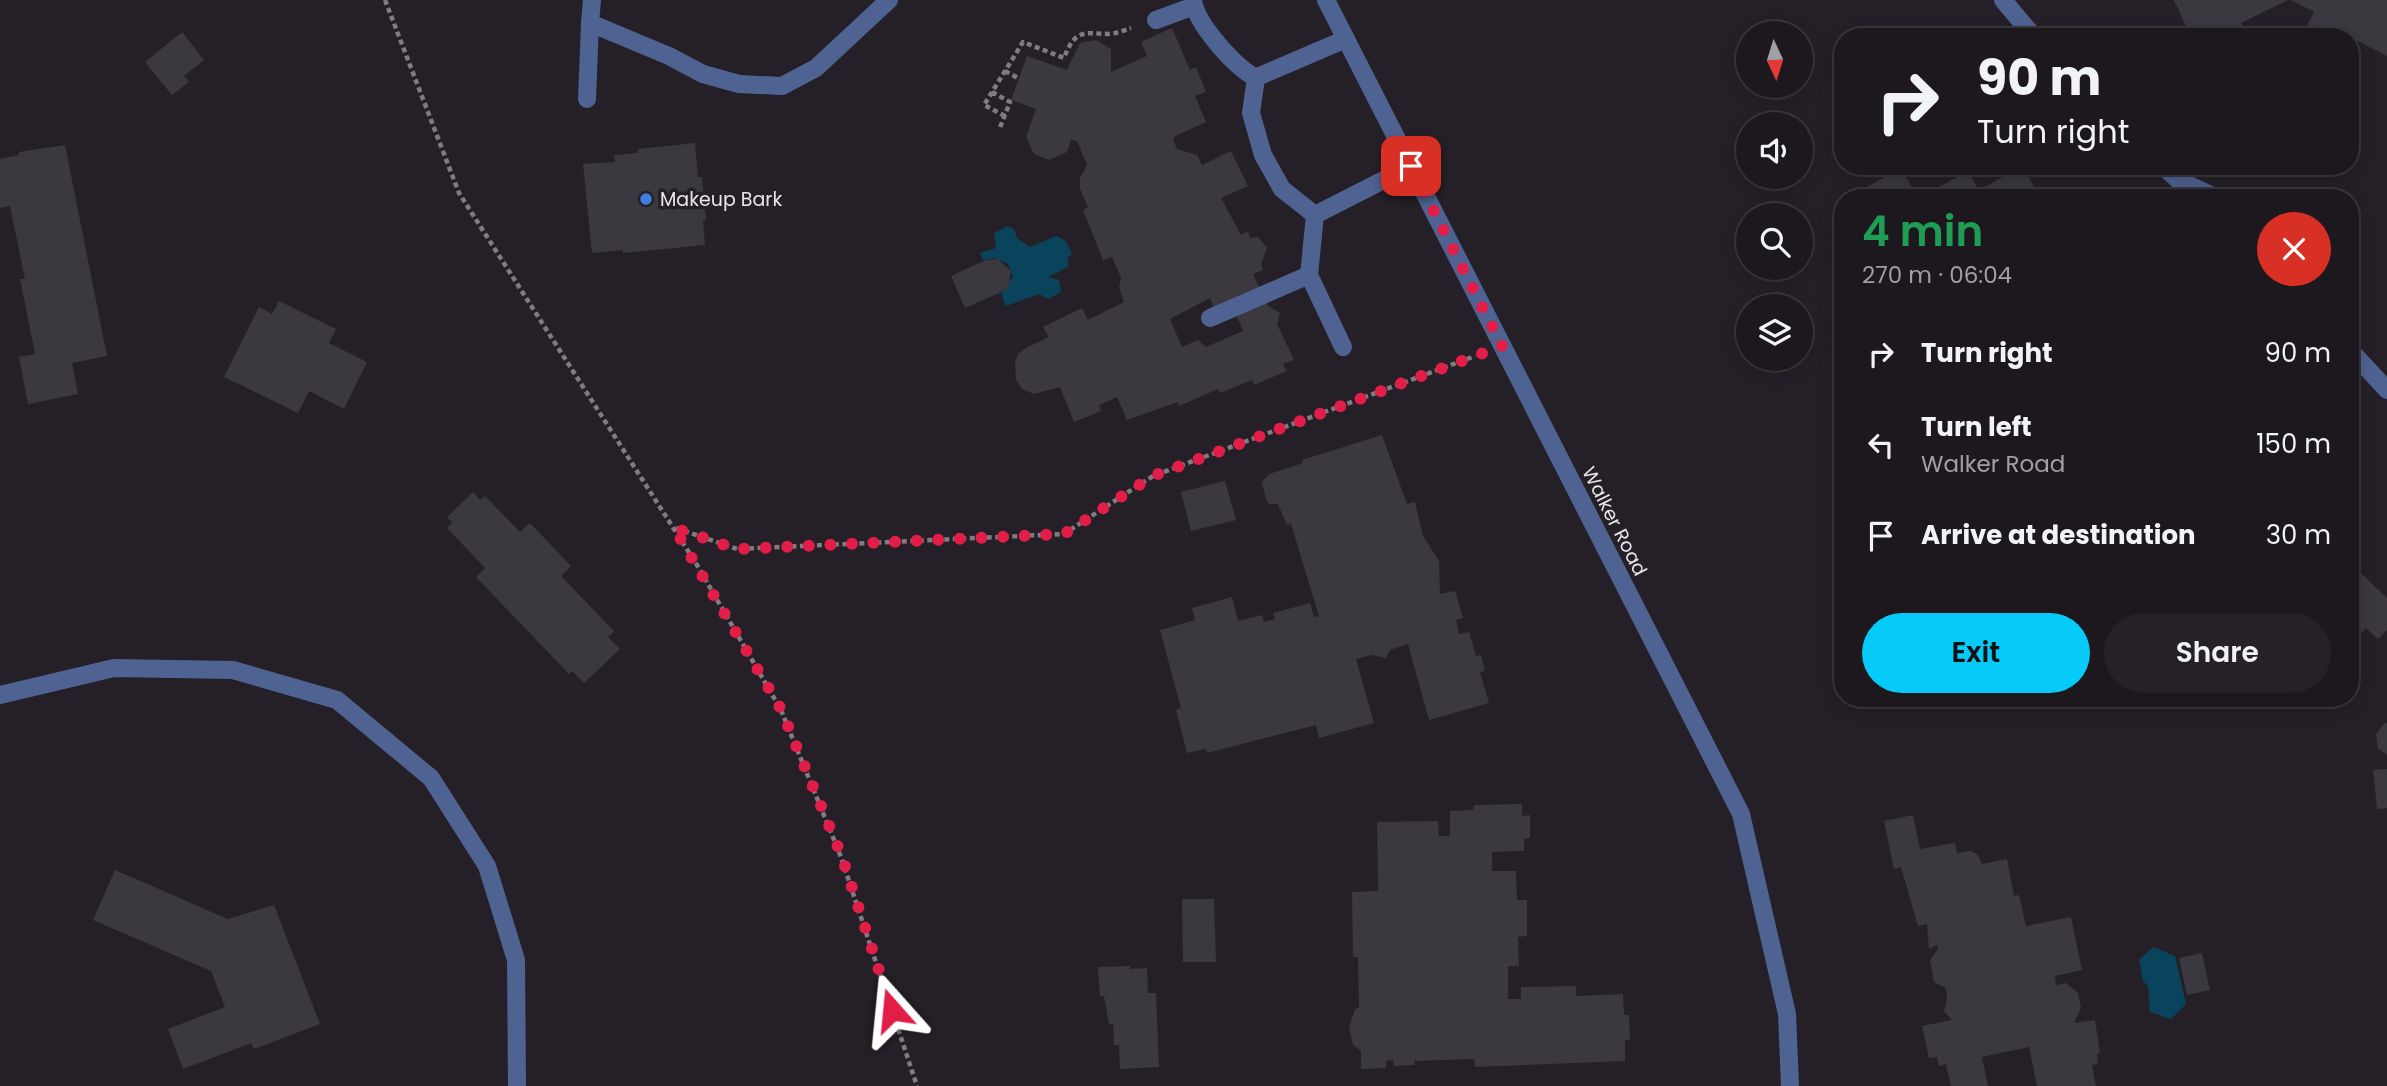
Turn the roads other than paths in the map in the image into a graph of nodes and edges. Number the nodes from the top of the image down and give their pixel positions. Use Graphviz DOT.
graph roads {
  1 [pos="592,0"];
  2 [pos="889,0"];
  3 [pos="1326,0"];
  4 [pos="2003,0"];
  5 [pos="1193,3"];
  6 [pos="1156,20"];
  7 [pos="590,23"];
  8 [pos="2026,28"];
  9 [pos="1346,39"];
  10 [pos="1255,78"];
  11 [pos="587,99"];
  12 [pos="1411,166"];
  13 [pos="2173,175"];
  14 [pos="2198,189"];
  15 [pos="1315,215"];
  16 [pos="1309,275"];
  17 [pos="1210,318"];
  18 [pos="1343,347"];
  19 [pos="2359,360"];
  20 [pos="2387,390"];
  21 [pos="0,695"];
  22 [pos="517,1086"];
  23 [pos="1790,1086"];
  1 -- 7 [label="street"];
  2 -- 7 [label="street"];
  3 -- 9 [label="street, Walker Road"];
  4 -- 8 [label="street"];
  5 -- 6 [label="street"];
  5 -- 10 [label="street"];
  7 -- 11 [label="street"];
  9 -- 10 [label="street"];
  9 -- 12 [label="street, Walker Road"];
  10 -- 15 [label="street"];
  12 -- 15 [label="street"];
  12 -- 23 [label="street, Walker Road"];
  13 -- 14 [label="street"];
  15 -- 16 [label="street"];
  16 -- 17 [label="street"];
  16 -- 18 [label="street"];
  19 -- 20 [label="street"];
  21 -- 22 [label="street"];
}
